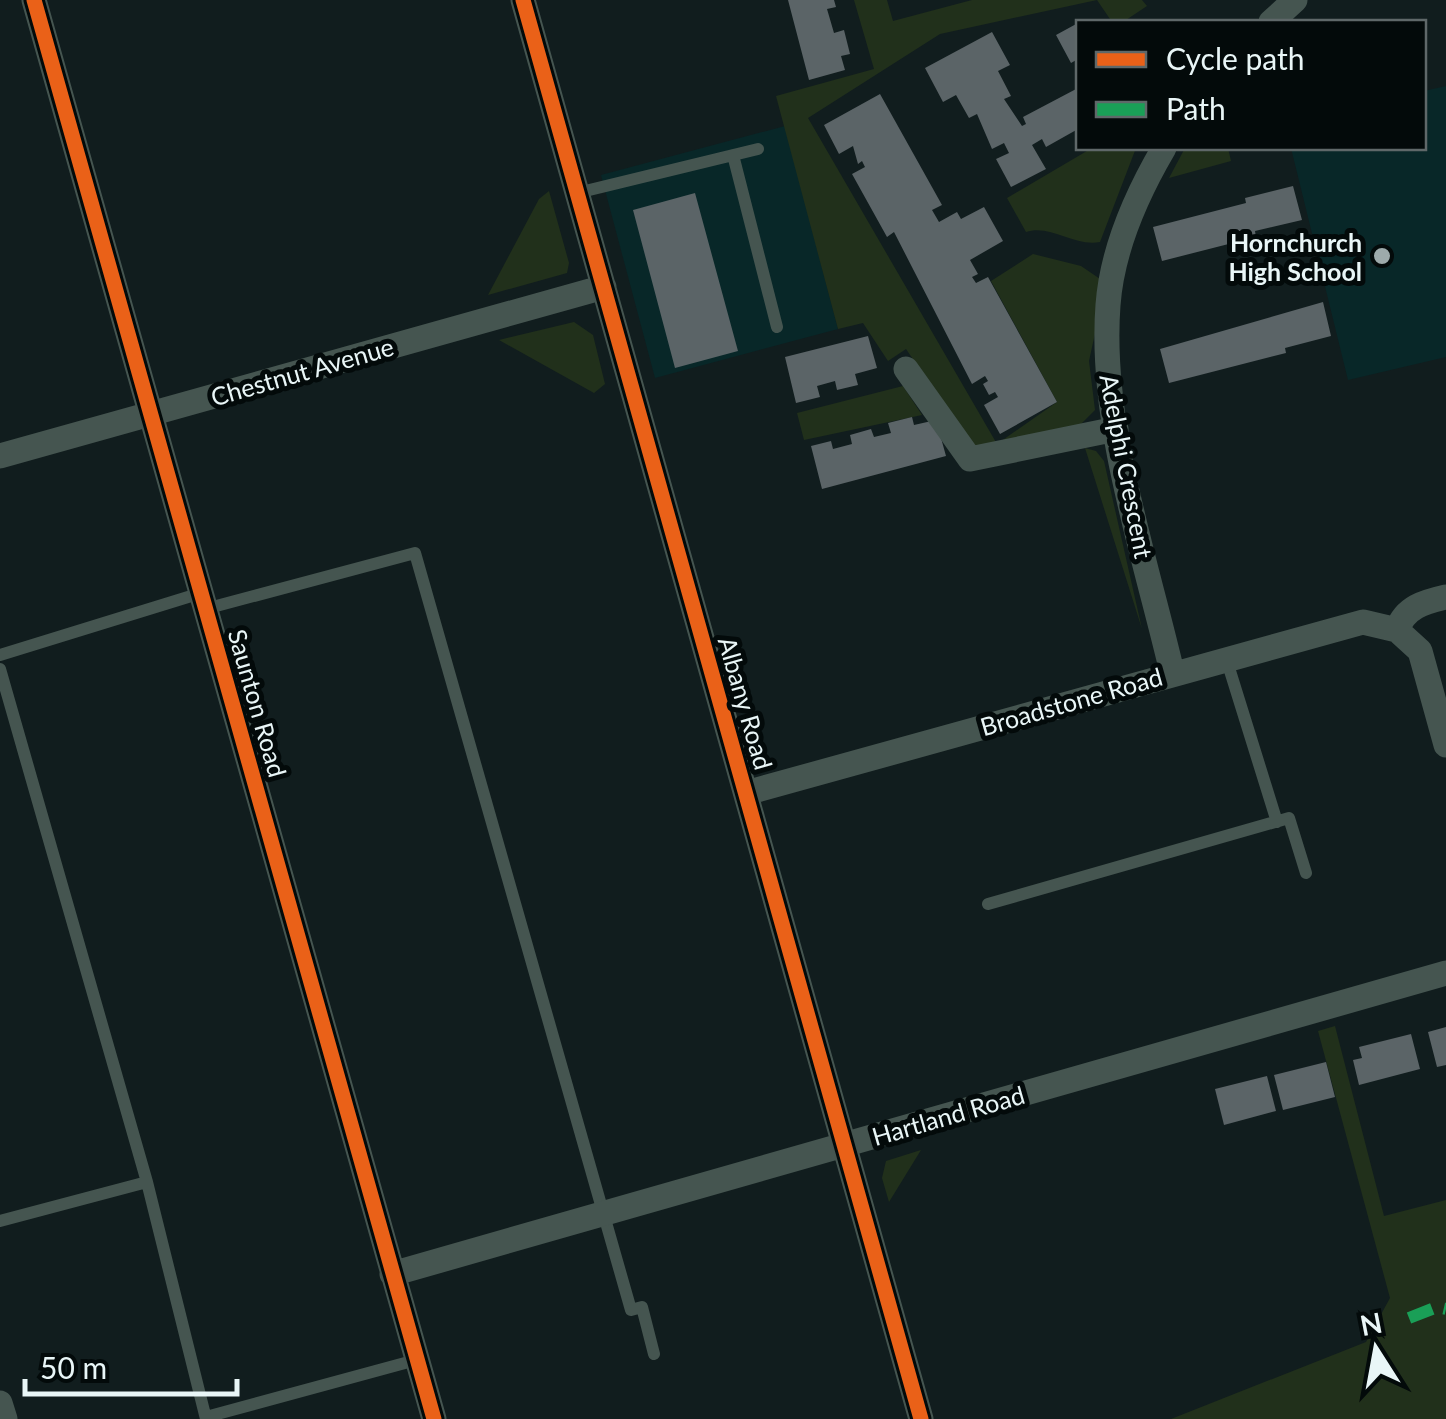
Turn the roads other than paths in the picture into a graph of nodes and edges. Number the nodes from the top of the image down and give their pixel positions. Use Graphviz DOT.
graph roads {
  1 [pos="34,0"];
  2 [pos="523,0"];
  3 [pos="1296,0"];
  4 [pos="1272,20"];
  5 [pos="758,148"];
  6 [pos="1163,150"];
  7 [pos="734,155"];
  8 [pos="577,193"];
  9 [pos="604,288"];
  10 [pos="777,327"];
  11 [pos="906,370"];
  12 [pos="149,414"];
  13 [pos="1116,429"];
  14 [pos="0,456"];
  15 [pos="1446,597"];
  16 [pos="203,601"];
  17 [pos="1397,630"];
  18 [pos="0,656"];
  19 [pos="1226,658"];
  20 [pos="0,669"];
  21 [pos="1172,672"];
  22 [pos="1446,745"];
  23 [pos="746,793"];
  24 [pos="1278,822"];
  25 [pos="1306,873"];
  26 [pos="988,904"];
  27 [pos="1446,973"];
  28 [pos="845,1145"];
  29 [pos="146,1182"];
  30 [pos="606,1213"];
  31 [pos="0,1221"];
  32 [pos="392,1274"];
  33 [pos="654,1354"];
  34 [pos="416,1360"];
  35 [pos="0,1403"];
  36 [pos="206,1418"];
  37 [pos="4,1419"];
  38 [pos="434,1419"];
  39 [pos="922,1419"];
  1 -- 12 [label="street, Saunton Road"];
  2 -- 8 [label="street, Albany Road"];
  3 -- 4 [label="street"];
  5 -- 7 [label="lane"];
  6 -- 13 [label="street, Adelphi Crescent"];
  7 -- 8 [label="lane"];
  7 -- 10 [label="lane"];
  8 -- 9 [label="street, Albany Road"];
  9 -- 12 [label="street, Chestnut Avenue"];
  9 -- 23 [label="street, Albany Road"];
  11 -- 13 [label="street"];
  12 -- 14 [label="street, Chestnut Avenue"];
  12 -- 16 [label="street, Saunton Road"];
  13 -- 21 [label="street, Adelphi Crescent"];
  15 -- 17 [label="street"];
  16 -- 18 [label="lane"];
  16 -- 30 [label="lane"];
  16 -- 32 [label="street, Saunton Road"];
  17 -- 19 [label="street, Broadstone Road"];
  17 -- 22 [label="street"];
  19 -- 21 [label="street, Broadstone Road"];
  19 -- 24 [label="lane"];
  20 -- 29 [label="lane"];
  21 -- 23 [label="street, Broadstone Road"];
  23 -- 28 [label="street, Albany Road"];
  24 -- 25 [label="lane"];
  24 -- 26 [label="lane"];
  27 -- 28 [label="street, Hartland Road"];
  28 -- 30 [label="street, Hartland Road"];
  28 -- 39 [label="street, Albany Road"];
  29 -- 31 [label="lane"];
  29 -- 36 [label="lane"];
  30 -- 32 [label="street, Hartland Road"];
  30 -- 33 [label="lane"];
  32 -- 34 [label="street, Saunton Road"];
  34 -- 36 [label="lane"];
  34 -- 38 [label="street, Saunton Road"];
  35 -- 37 [label="street"];
}
